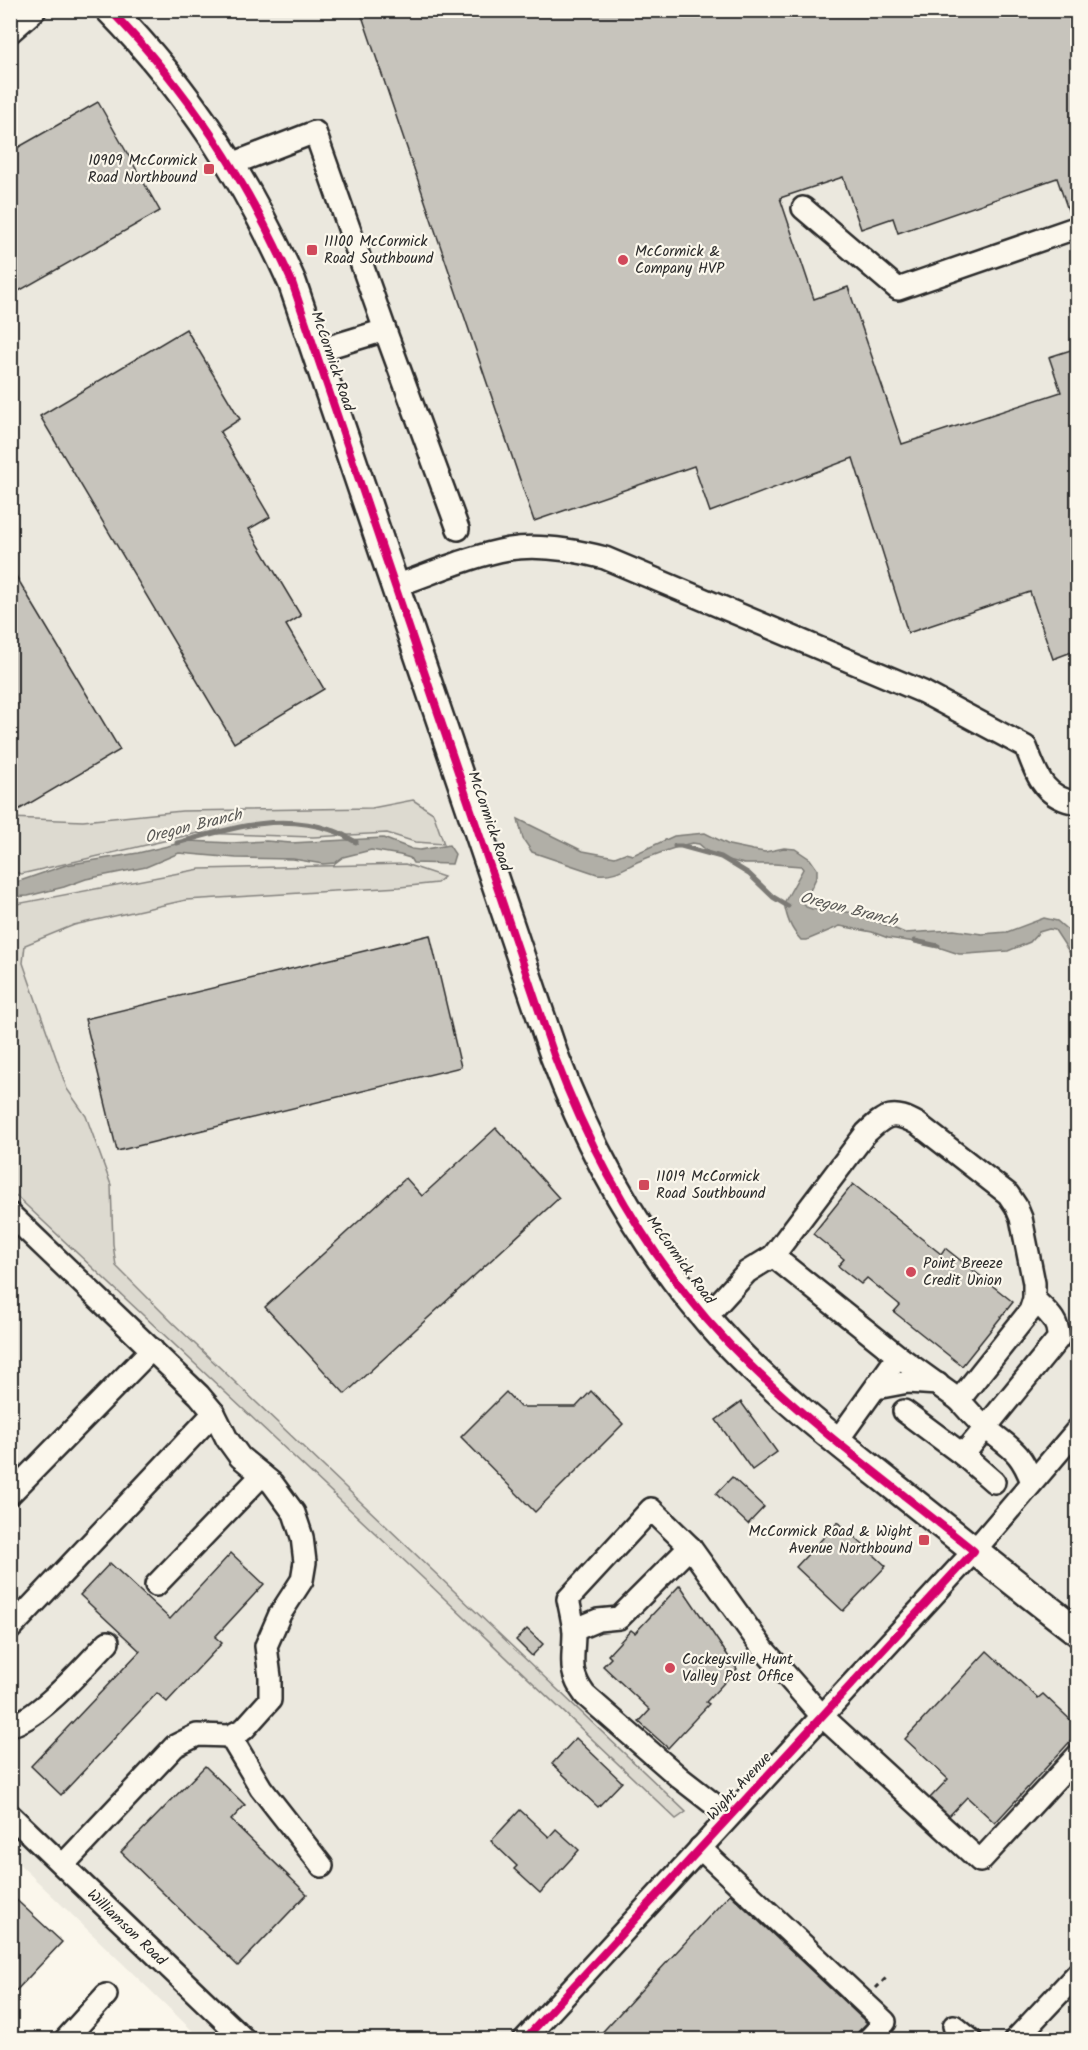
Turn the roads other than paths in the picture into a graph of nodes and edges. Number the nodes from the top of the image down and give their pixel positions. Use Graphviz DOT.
graph roads {
  1 [pos="35,10"];
  2 [pos="110,10"];
  3 [pos="10,32"];
  4 [pos="232,164"];
  5 [pos="803,208"];
  6 [pos="1077,227"];
  7 [pos="386,330"];
  8 [pos="316,351"];
  9 [pos="458,529"];
  10 [pos="395,585"];
  11 [pos="1077,803"];
  12 [pos="10,1214"];
  13 [pos="773,1256"];
  14 [pos="1035,1299"];
  15 [pos="706,1317"];
  16 [pos="152,1349"];
  17 [pos="898,1356"];
  18 [pos="940,1384"];
  19 [pos="876,1388"];
  20 [pos="959,1400"];
  21 [pos="904,1411"];
  22 [pos="214,1413"];
  23 [pos="985,1427"];
  24 [pos="1077,1429"];
  25 [pos="837,1441"];
  26 [pos="963,1455"];
  27 [pos="262,1475"];
  28 [pos="994,1482"];
  29 [pos="1032,1482"];
  30 [pos="10,1494"];
  31 [pos="690,1546"];
  32 [pos="974,1551"];
  33 [pos="156,1585"];
  34 [pos="10,1629"];
  35 [pos="574,1630"];
  36 [pos="1077,1632"];
  37 [pos="108,1642"];
  38 [pos="822,1716"];
  39 [pos="10,1725"];
  40 [pos="230,1736"];
  41 [pos="1077,1755"];
  42 [pos="10,1815"];
  43 [pos="729,1816"];
  44 [pos="700,1848"];
  45 [pos="63,1865"];
  46 [pos="322,1866"];
  47 [pos="1077,1973"];
  48 [pos="106,1995"];
  49 [pos="954,2026"];
  50 [pos="65,2040"];
  51 [pos="245,2040"];
  52 [pos="524,2040"];
  53 [pos="868,2040"];
  54 [pos="971,2040"];
  55 [pos="1015,2040"];
  1 -- 3 [label="street"];
  2 -- 4 [label="main road, McCormick Road"];
  4 -- 7 [label="street"];
  4 -- 8 [label="main road, McCormick Road"];
  5 -- 6 [label="street"];
  7 -- 8 [label="street"];
  7 -- 9 [label="street"];
  8 -- 10 [label="main road, McCormick Road"];
  10 -- 11 [label="street"];
  10 -- 15 [label="main road, McCormick Road"];
  12 -- 16 [label="street"];
  13 -- 14 [label="street"];
  13 -- 15 [label="street"];
  13 -- 17 [label="street"];
  14 -- 20 [label="street"];
  14 -- 23 [label="street"];
  15 -- 25 [label="main road, McCormick Road"];
  16 -- 22 [label="street"];
  16 -- 30 [label="street"];
  17 -- 18 [label="street"];
  17 -- 19 [label="street"];
  18 -- 19 [label="street"];
  18 -- 20 [label="street"];
  19 -- 25 [label="street"];
  20 -- 23 [label="street"];
  21 -- 26 [label="street"];
  22 -- 27 [label="street"];
  22 -- 34 [label="street"];
  23 -- 26 [label="street"];
  23 -- 29 [label="street"];
  24 -- 29 [label="street, Wight Avenue"];
  25 -- 32 [label="main road, McCormick Road"];
  26 -- 28 [label="street"];
  27 -- 33 [label="street"];
  27 -- 40 [label="street"];
  29 -- 32 [label="street, Wight Avenue"];
  31 -- 35 [label="street"];
  31 -- 35 [label="street"];
  31 -- 38 [label="street"];
  32 -- 36 [label="main road, McCormick Road"];
  32 -- 38 [label="street, Wight Avenue"];
  35 -- 43 [label="street"];
  37 -- 39 [label="street"];
  38 -- 41 [label="street"];
  38 -- 43 [label="street, Wight Avenue"];
  40 -- 45 [label="street"];
  40 -- 46 [label="street"];
  42 -- 45 [label="street, Williamson Road"];
  43 -- 44 [label="street, Wight Avenue"];
  44 -- 52 [label="street, Wight Avenue"];
  44 -- 53 [label="street"];
  45 -- 51 [label="street, Williamson Road"];
  47 -- 55 [label="street"];
  48 -- 50 [label="street"];
  49 -- 54 [label="street"];
}
